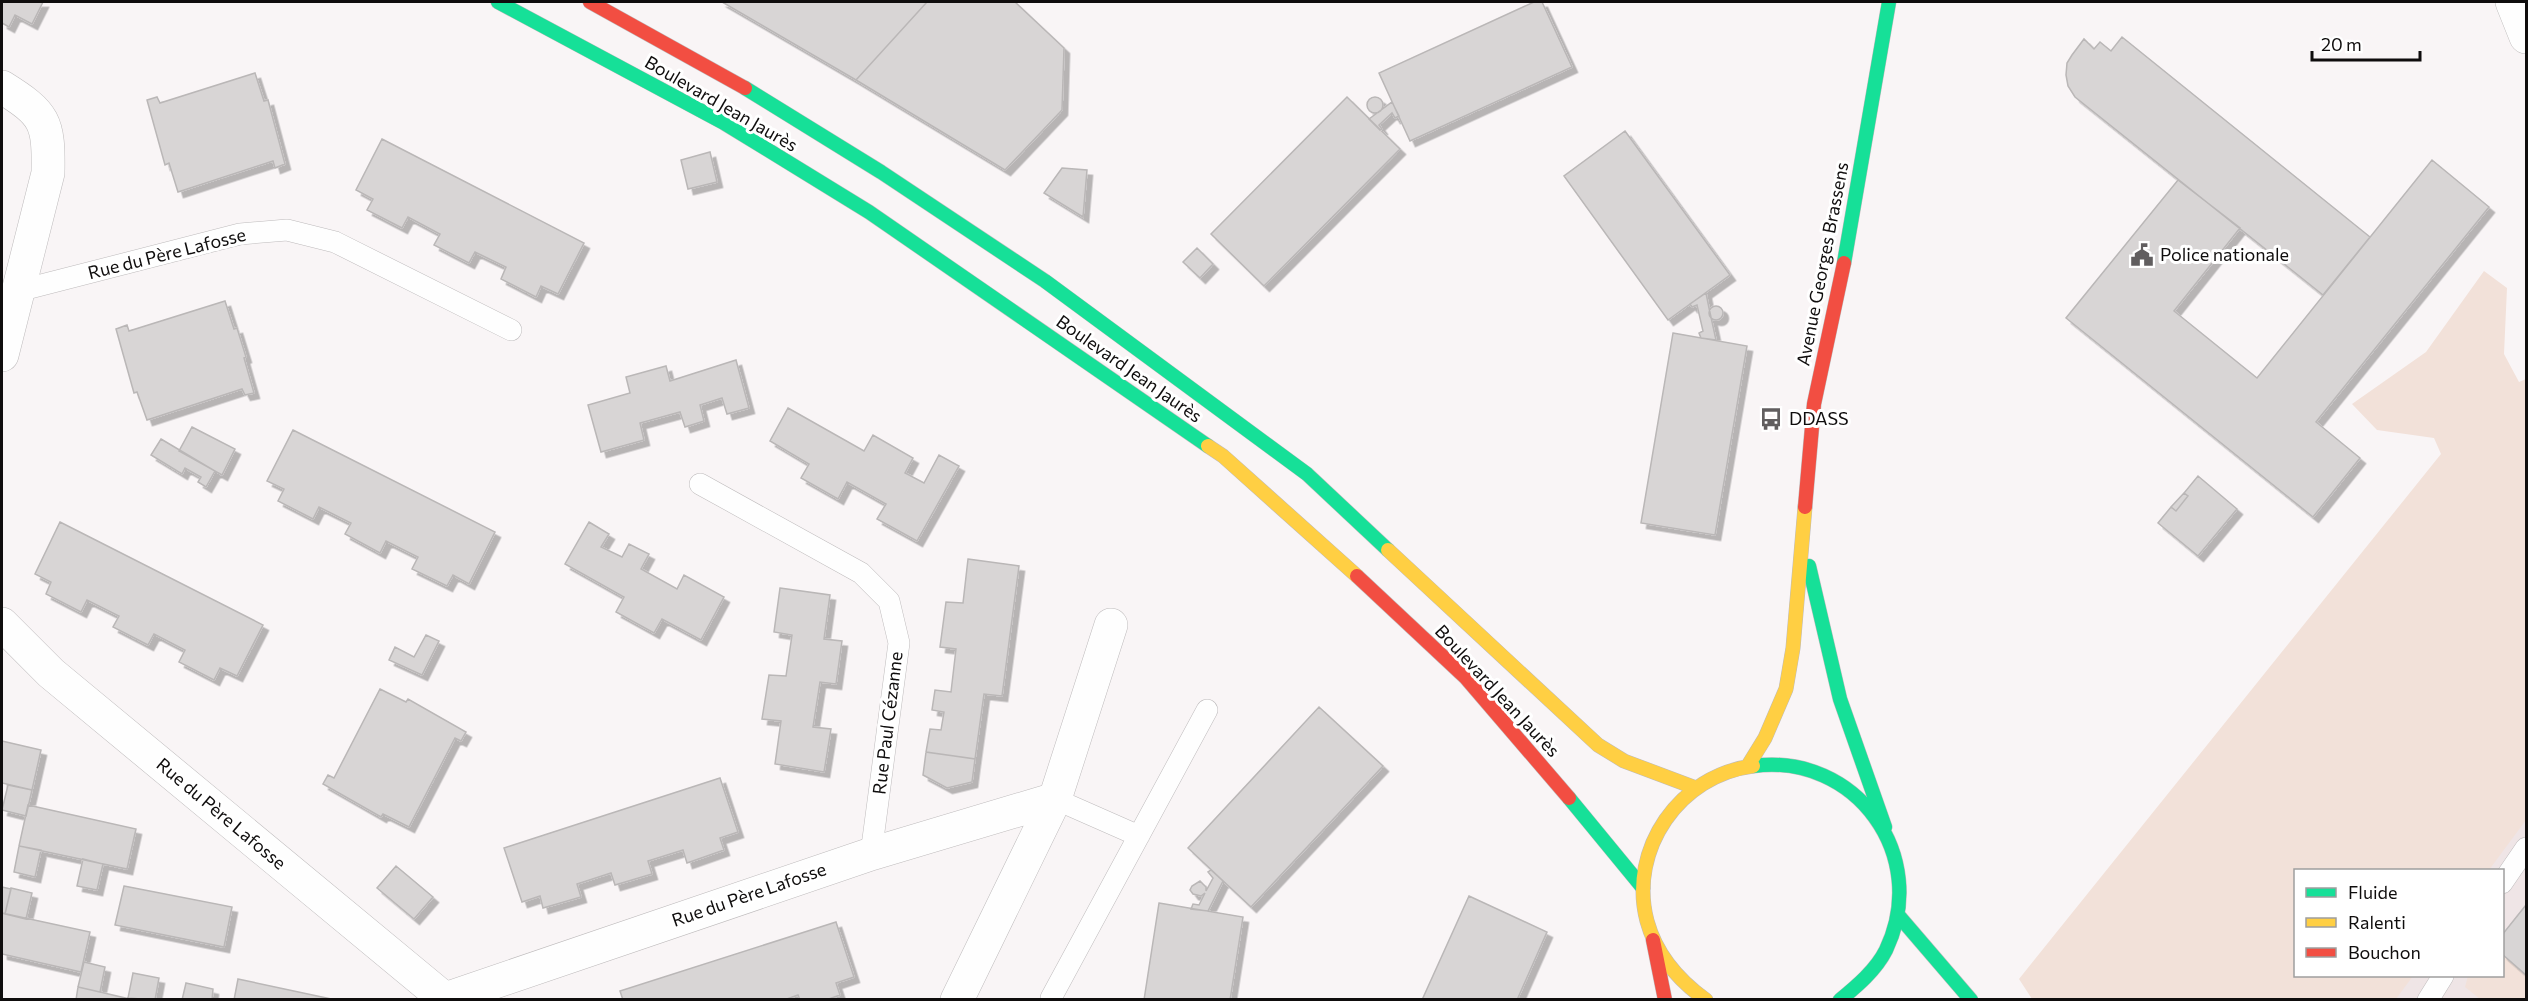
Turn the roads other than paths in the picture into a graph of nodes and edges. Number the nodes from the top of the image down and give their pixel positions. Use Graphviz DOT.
graph roads {
  1 [pos="498,2"];
  2 [pos="590,2"];
  3 [pos="1889,2"];
  4 [pos="2511,2"];
  5 [pos="2526,37"];
  6 [pos="2,87"];
  7 [pos="18,291"];
  8 [pos="511,330"];
  9 [pos="2,355"];
  10 [pos="700,484"];
  11 [pos="1801,534"];
  12 [pos="2,624"];
  13 [pos="1111,625"];
  14 [pos="1207,710"];
  15 [pos="1749,765"];
  16 [pos="1696,788"];
  17 [pos="1055,799"];
  18 [pos="1139,836"];
  19 [pos="1890,840"];
  20 [pos="2526,848"];
  21 [pos="871,854"];
  22 [pos="2504,880"];
  23 [pos="1643,888"];
  24 [pos="1898,915"];
  25 [pos="1653,940"];
  26 [pos="2442,977"];
  27 [pos="1051,998"];
  28 [pos="445,999"];
  29 [pos="957,999"];
  30 [pos="1665,999"];
  31 [pos="1706,999"];
  32 [pos="1840,999"];
  33 [pos="1971,999"];
  34 [pos="2428,999"];
  1 -- 23 [label="main road, Boulevard Jean Jaurès"];
  2 -- 16 [label="main road, Boulevard Jean Jaurès"];
  3 -- 11 [label="main road, Avenue Georges Brassens"];
  4 -- 5 [label="street"];
  6 -- 7 [label="street"];
  7 -- 8 [label="lane, Rue du Père Lafosse"];
  7 -- 9 [label="street"];
  10 -- 21 [label="lane, Rue Paul Cézanne"];
  11 -- 15 [label="main road, Avenue Georges Brassens"];
  11 -- 19 [label="main road, Avenue Georges Brassens"];
  12 -- 28 [label="street, Rue du Père Lafosse"];
  13 -- 17 [label="street"];
  14 -- 18 [label="lane"];
  15 -- 16 [label="main road"];
  15 -- 19 [label="main road"];
  16 -- 23 [label="main road"];
  17 -- 18 [label="lane"];
  17 -- 21 [label="street, Rue du Père Lafosse"];
  17 -- 29 [label="street"];
  18 -- 27 [label="lane"];
  19 -- 24 [label="main road"];
  20 -- 22 [label="lane"];
  21 -- 28 [label="street, Rue du Père Lafosse"];
  23 -- 25 [label="main road"];
  24 -- 32 [label="main road"];
  24 -- 33 [label="main road"];
  25 -- 30 [label="main road"];
  25 -- 31 [label="main road"];
  26 -- 34 [label="lane"];
}
